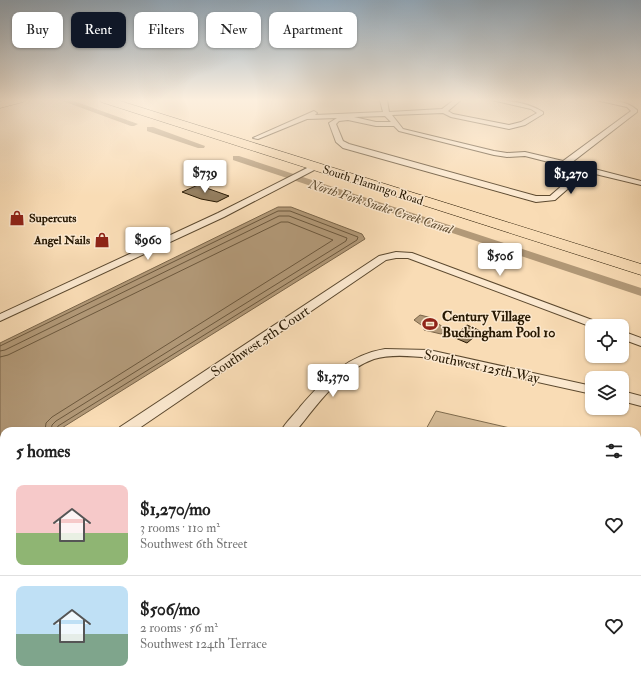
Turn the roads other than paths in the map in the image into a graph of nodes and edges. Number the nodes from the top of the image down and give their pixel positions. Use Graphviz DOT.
graph roads {
  1 [pos="205,132"];
  2 [pos="218,132"];
  3 [pos="236,132"];
  4 [pos="271,132"];
  5 [pos="336,132"];
  6 [pos="407,132"];
  7 [pos="608,132"];
  8 [pos="256,138"];
  9 [pos="566,164"];
  10 [pos="316,167"];
  11 [pos="586,169"];
  12 [pos="641,183"];
  13 [pos="641,255"];
  14 [pos="641,270"];
  15 [pos="0,318"];
  16 [pos="585,321"];
  17 [pos="629,337"];
  18 [pos="641,342"];
  19 [pos="585,388"];
  20 [pos="629,398"];
  21 [pos="641,401"];
  22 [pos="131,427"];
  23 [pos="291,427"];
  1 -- 10 [label="highway, South Flamingo Road"];
  2 -- 8 [label="highway"];
  3 -- 8 [label="highway, South Flamingo Road"];
  4 -- 8 [label="street"];
  5 -- 11 [label="street"];
  6 -- 9 [label="street"];
  7 -- 9 [label="street"];
  8 -- 13 [label="highway, South Flamingo Road"];
  9 -- 11 [label="street"];
  10 -- 14 [label="highway, South Flamingo Road"];
  10 -- 15 [label="street"];
  11 -- 12 [label="street"];
  16 -- 22 [label="street, Southwest 5th Court"];
  17 -- 18 [label="street"];
  19 -- 23 [label="street, Southwest 125th Way"];
  20 -- 21 [label="street"];
}
